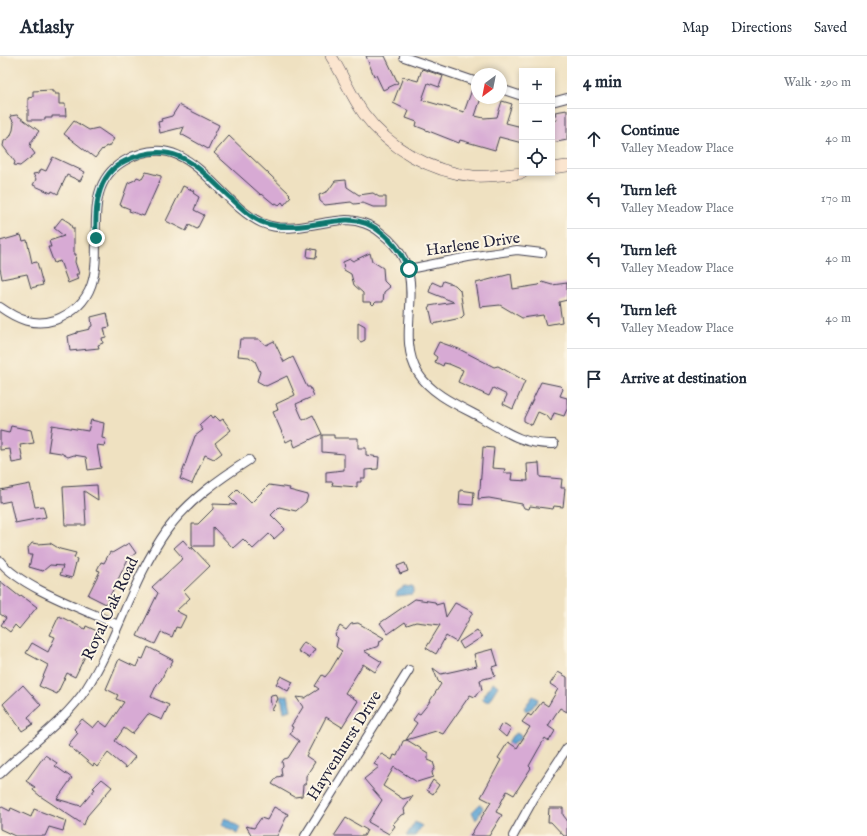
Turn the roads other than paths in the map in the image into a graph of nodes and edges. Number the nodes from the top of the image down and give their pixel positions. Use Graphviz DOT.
graph roads {
  1 [pos="331,56"];
  2 [pos="404,57"];
  3 [pos="471,80"];
  4 [pos="507,91"];
  5 [pos="519,95"];
  6 [pos="567,98"];
  7 [pos="555,101"];
  8 [pos="567,166"];
  9 [pos="555,168"];
  10 [pos="519,173"];
  11 [pos="542,253"];
  12 [pos="409,269"];
  13 [pos="0,307"];
  14 [pos="554,444"];
  15 [pos="249,460"];
  16 [pos="0,561"];
  17 [pos="118,625"];
  18 [pos="409,670"];
  19 [pos="567,748"];
  20 [pos="0,774"];
  21 [pos="305,836"];
  22 [pos="512,836"];
  1 -- 10 [label="main road"];
  2 -- 3 [label="street"];
  4 -- 5 [label="street"];
  6 -- 7 [label="street"];
  8 -- 9 [label="main road"];
  11 -- 12 [label="street, Harlene Drive"];
  12 -- 13 [label="street"];
  12 -- 14 [label="street"];
  15 -- 17 [label="street, Royal Oak Road"];
  16 -- 17 [label="street"];
  17 -- 20 [label="street, Royal Oak Road"];
  18 -- 21 [label="street, Hayvenhurst Drive"];
  19 -- 22 [label="street"];
}
